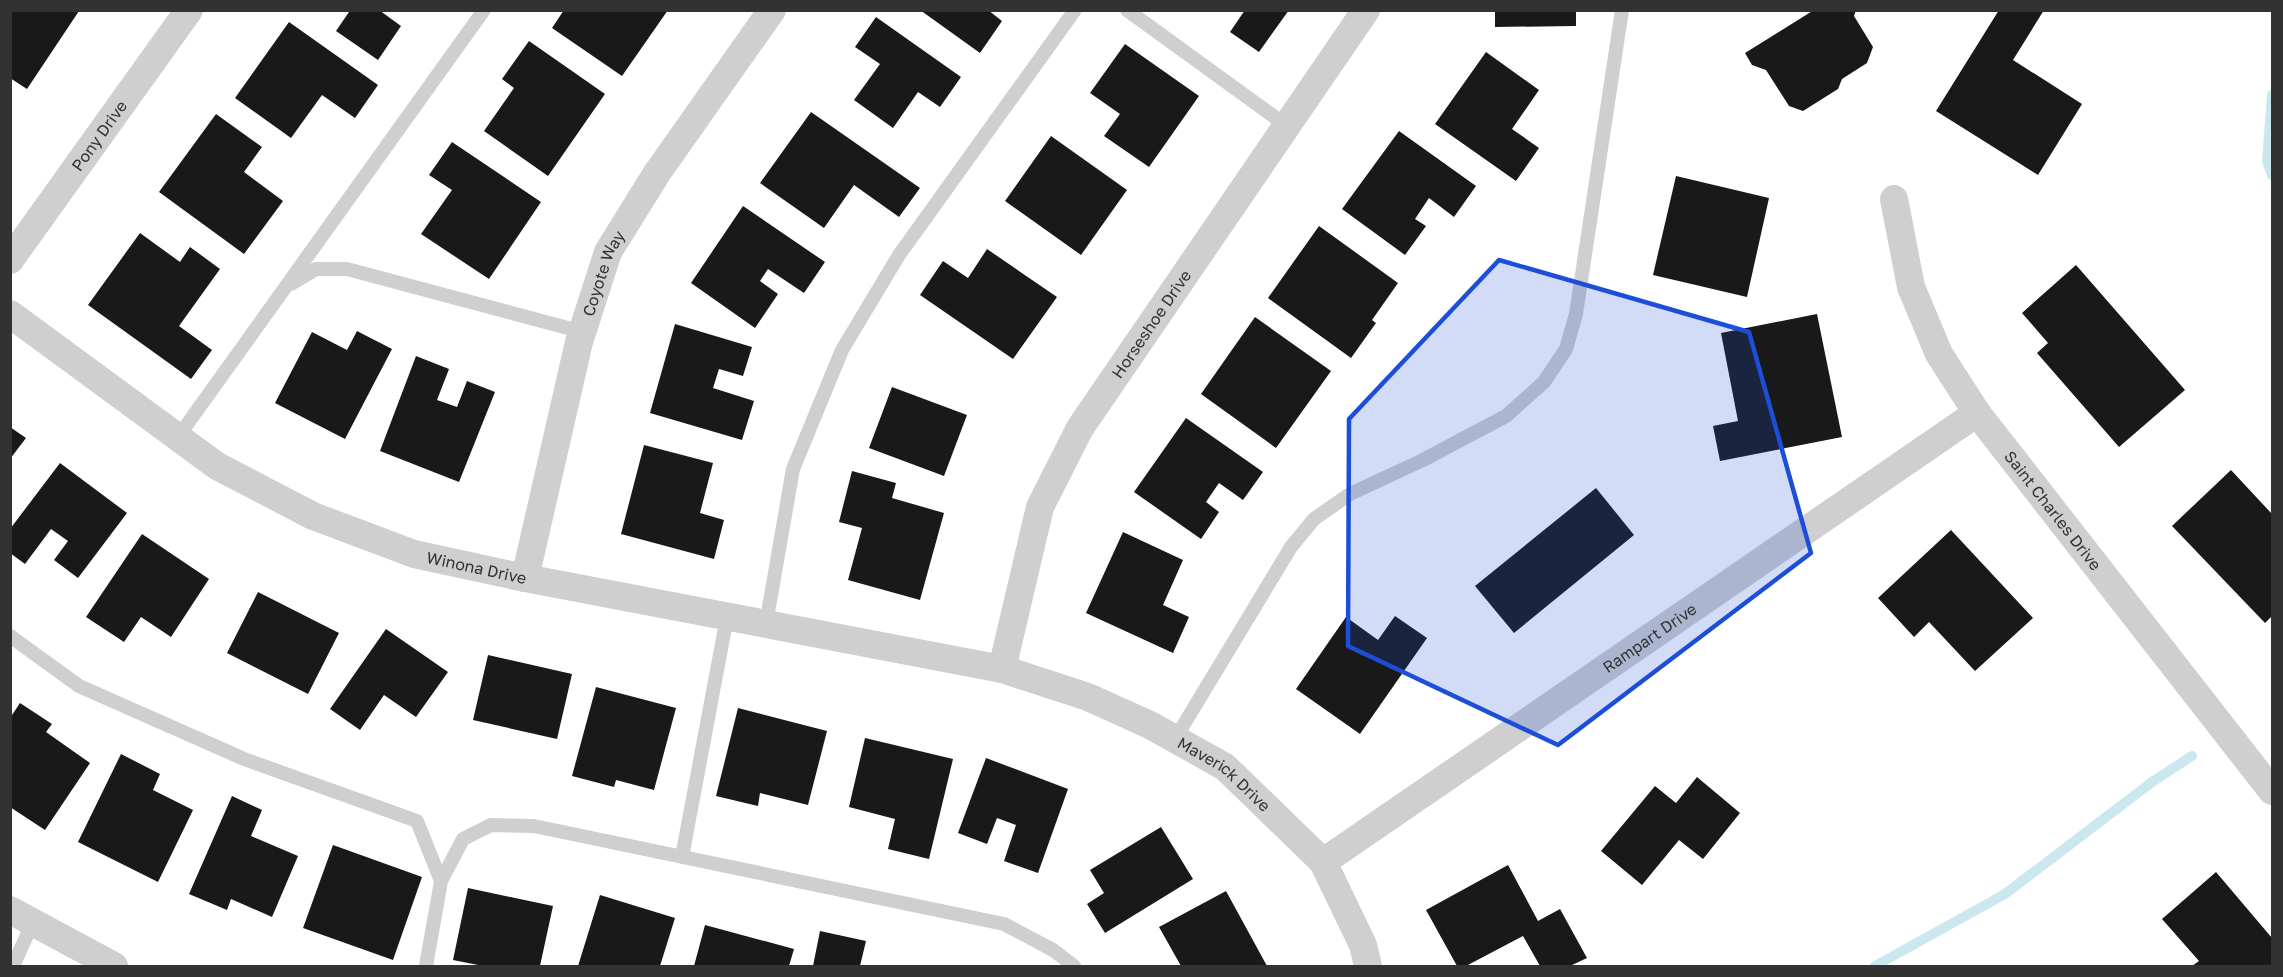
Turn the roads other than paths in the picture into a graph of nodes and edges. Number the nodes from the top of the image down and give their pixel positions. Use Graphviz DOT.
graph roads {
  1 [pos="189,10"];
  2 [pos="484,10"];
  3 [pos="772,10"];
  4 [pos="1075,10"];
  5 [pos="1127,10"];
  6 [pos="1366,10"];
  7 [pos="1622,10"];
  8 [pos="1287,126"];
  9 [pos="1894,199"];
  10 [pos="10,260"];
  11 [pos="286,286"];
  12 [pos="10,314"];
  13 [pos="583,332"];
  14 [pos="1977,412"];
  15 [pos="178,437"];
  16 [pos="525,578"];
  17 [pos="727,617"];
  18 [pos="766,624"];
  19 [pos="10,636"];
  20 [pos="1002,669"];
  21 [pos="1175,739"];
  22 [pos="2272,791"];
  23 [pos="682,857"];
  24 [pos="1323,862"];
  25 [pos="441,881"];
  26 [pos="22,916"];
  27 [pos="13,966"];
  28 [pos="114,966"];
  29 [pos="426,966"];
  30 [pos="1074,966"];
  31 [pos="1368,966"];
  1 -- 10 [label="street, Pony Drive"];
  2 -- 11 [label="lane"];
  3 -- 13 [label="street, Coyote Way"];
  4 -- 18 [label="lane"];
  5 -- 8 [label="lane"];
  6 -- 8 [label="street, Horseshoe Drive"];
  7 -- 21 [label="lane"];
  8 -- 20 [label="street, Horseshoe Drive"];
  9 -- 14 [label="street, Saint Charles Drive"];
  11 -- 13 [label="lane"];
  11 -- 15 [label="lane"];
  12 -- 15 [label="street, Winona Drive"];
  13 -- 16 [label="street, Coyote Way"];
  14 -- 22 [label="street, Saint Charles Drive"];
  14 -- 24 [label="street, Rampart Drive"];
  15 -- 16 [label="street, Winona Drive"];
  16 -- 17 [label="street, Winona Drive"];
  17 -- 18 [label="street, Winona Drive"];
  17 -- 23 [label="lane"];
  18 -- 20 [label="street, Winona Drive"];
  19 -- 25 [label="lane"];
  20 -- 21 [label="street, Maverick Drive"];
  21 -- 24 [label="street, Maverick Drive"];
  23 -- 25 [label="lane"];
  23 -- 30 [label="lane"];
  24 -- 31 [label="street, Maverick Drive"];
  25 -- 29 [label="lane"];
  26 -- 27 [label="lane"];
  26 -- 28 [label="street"];
}
